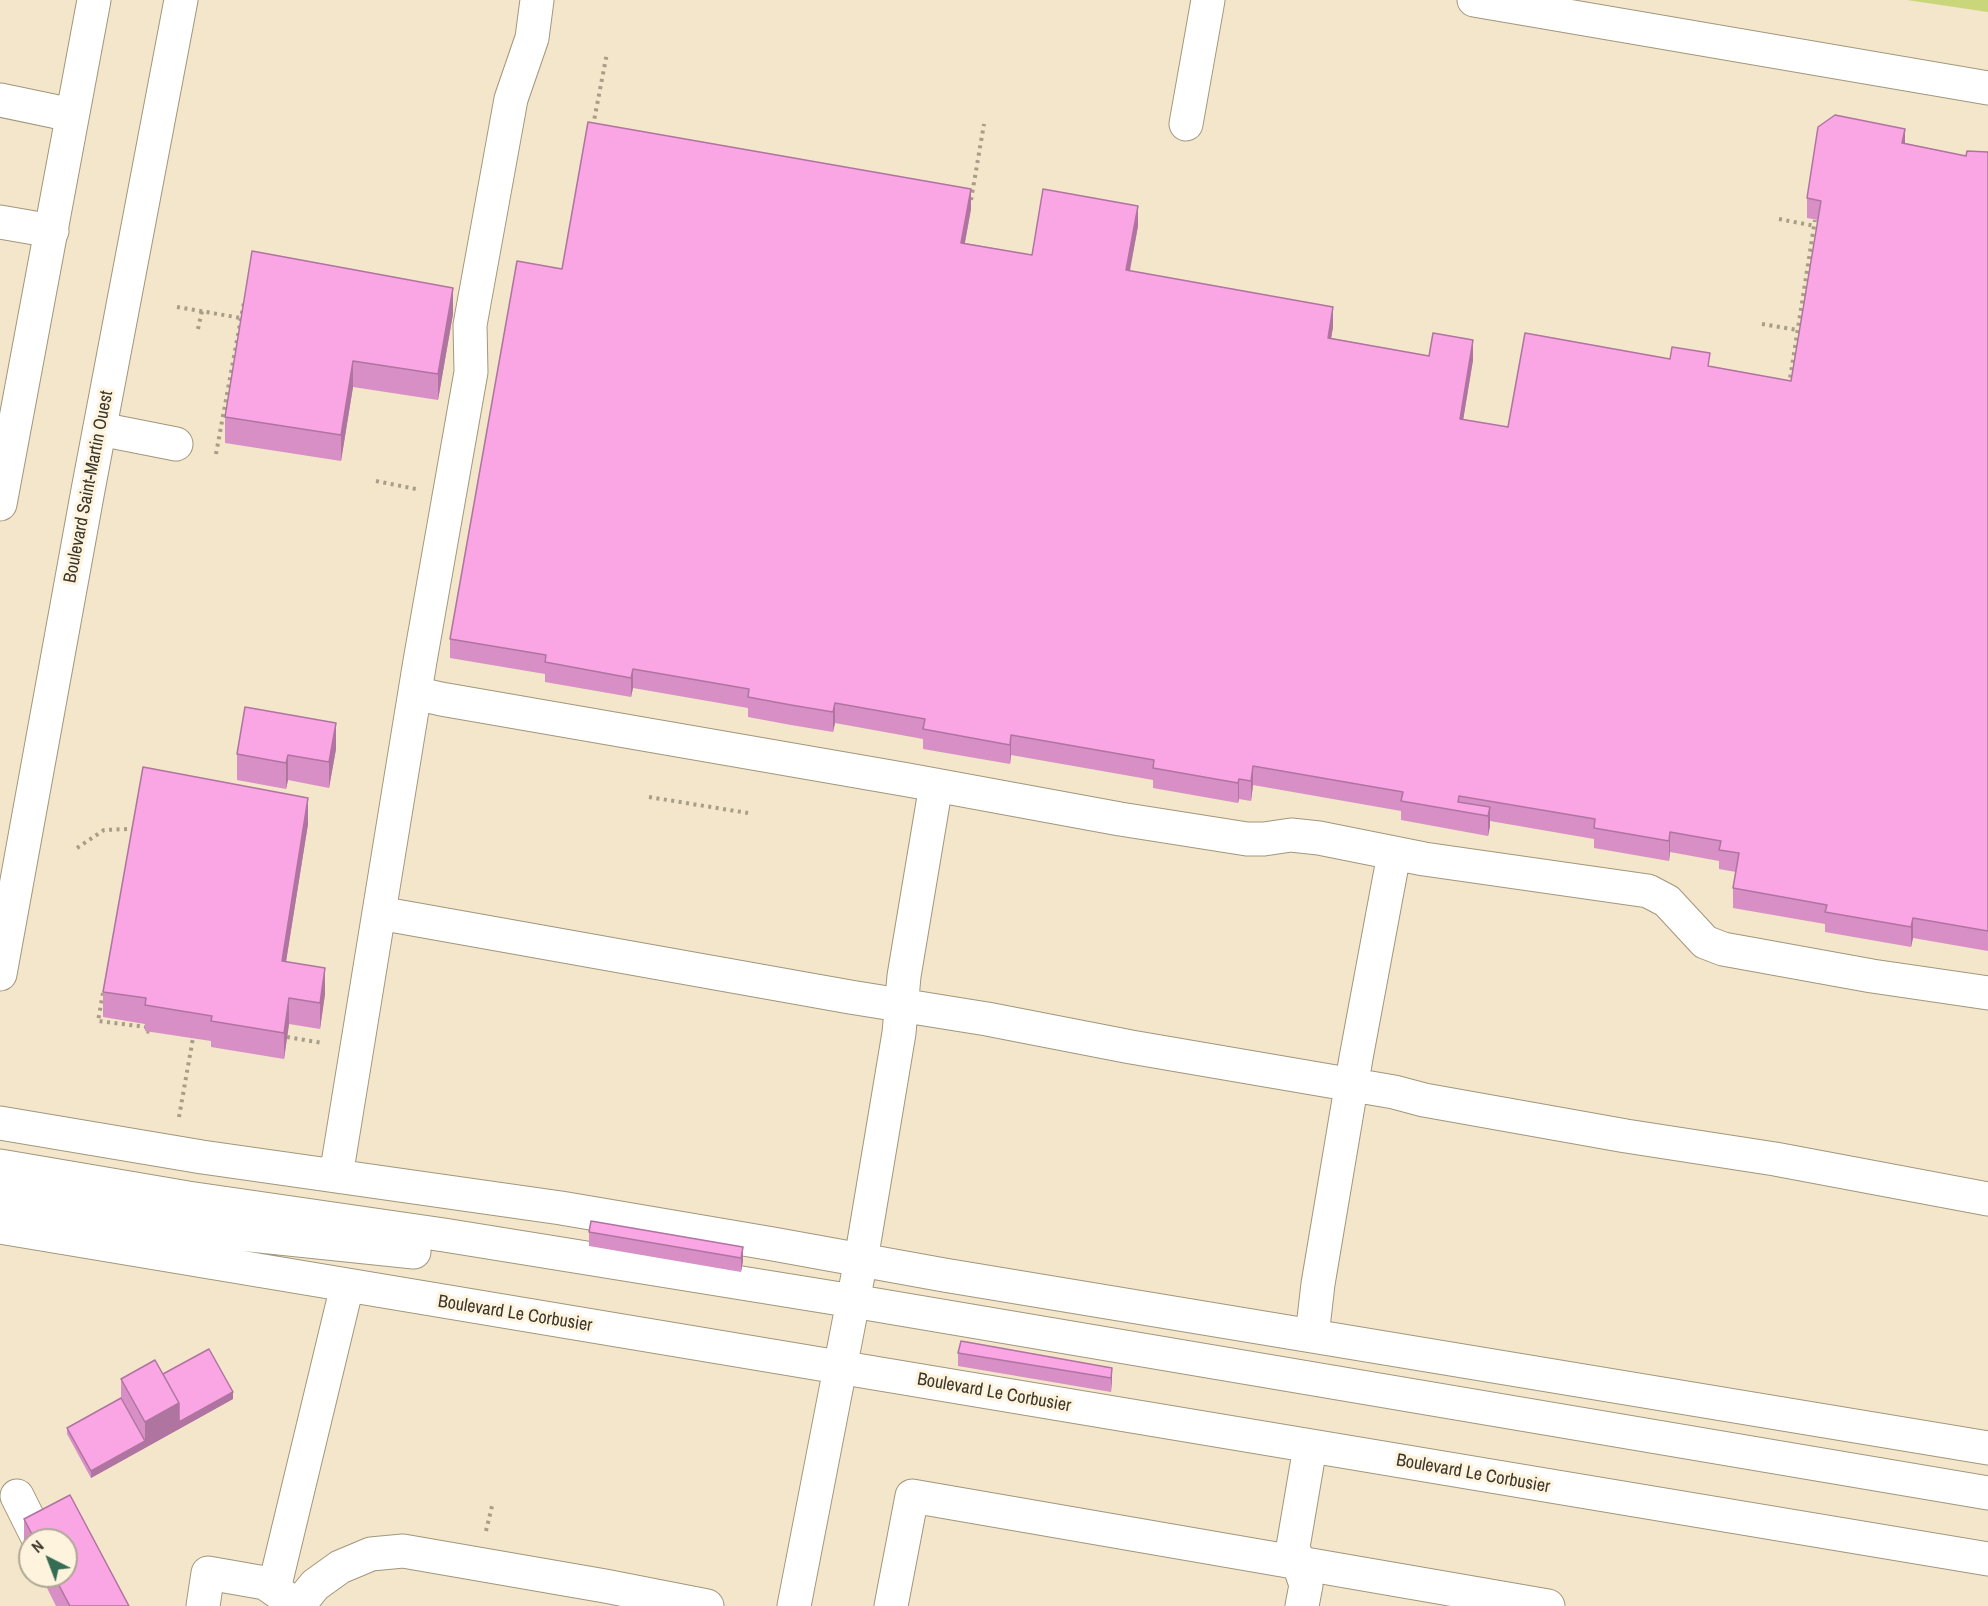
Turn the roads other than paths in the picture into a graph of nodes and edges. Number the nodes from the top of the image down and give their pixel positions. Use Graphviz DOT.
graph roads {
  1 [pos="94,0"];
  2 [pos="181,0"];
  3 [pos="537,0"];
  4 [pos="1208,0"];
  5 [pos="1474,0"];
  6 [pos="1988,88"];
  7 [pos="0,100"];
  8 [pos="72,116"];
  9 [pos="1186,124"];
  10 [pos="0,222"];
  11 [pos="52,231"];
  12 [pos="100,429"];
  13 [pos="176,444"];
  14 [pos="0,504"];
  15 [pos="415,693"];
  16 [pos="936,785"];
  17 [pos="1394,854"];
  18 [pos="379,913"];
  19 [pos="0,974"];
  20 [pos="1988,993"];
  21 [pos="903,1005"];
  22 [pos="1351,1085"];
  23 [pos="0,1123"];
  24 [pos="0,1167"];
  25 [pos="336,1176"];
  26 [pos="0,1195"];
  27 [pos="1988,1199"];
  28 [pos="0,1227"];
  29 [pos="861,1260"];
  30 [pos="346,1286"];
  31 [pos="851,1312"];
  32 [pos="1312,1336"];
  33 [pos="841,1367"];
  34 [pos="1310,1447"];
  35 [pos="1988,1448"];
  36 [pos="1988,1493"];
  37 [pos="17,1496"];
  38 [pos="1988,1514"];
  39 [pos="33,1528"];
  40 [pos="1988,1559"];
  41 [pos="1299,1562"];
  42 [pos="290,1600"];
  43 [pos="203,1606"];
  44 [pos="701,1606"];
  45 [pos="794,1606"];
  46 [pos="891,1606"];
  47 [pos="1302,1606"];
  48 [pos="1548,1606"];
  1 -- 8 [label="street"];
  2 -- 12 [label="street, Boulevard Saint-Martin Ouest"];
  3 -- 15 [label="street"];
  4 -- 9 [label="street"];
  5 -- 6 [label="street"];
  7 -- 8 [label="street"];
  8 -- 11 [label="street"];
  10 -- 11 [label="street"];
  11 -- 14 [label="street"];
  12 -- 13 [label="street"];
  12 -- 19 [label="street, Boulevard Saint-Martin Ouest"];
  15 -- 16 [label="street"];
  15 -- 18 [label="street"];
  16 -- 17 [label="street"];
  16 -- 21 [label="street"];
  17 -- 20 [label="street"];
  17 -- 22 [label="street"];
  18 -- 21 [label="street"];
  18 -- 25 [label="street"];
  21 -- 22 [label="street"];
  21 -- 29 [label="street"];
  22 -- 27 [label="street"];
  22 -- 32 [label="street"];
  23 -- 25 [label="street"];
  24 -- 31 [label="street"];
  25 -- 29 [label="street"];
  26 -- 31 [label="street"];
  28 -- 30 [label="street, Boulevard Le Corbusier"];
  29 -- 31 [label="street"];
  29 -- 32 [label="street"];
  30 -- 33 [label="street, Boulevard Le Corbusier"];
  30 -- 42 [label="street"];
  31 -- 33 [label="street"];
  31 -- 36 [label="street"];
  31 -- 38 [label="street"];
  32 -- 35 [label="street"];
  33 -- 34 [label="street, Boulevard Le Corbusier"];
  33 -- 45 [label="street"];
  34 -- 40 [label="street, Boulevard Le Corbusier"];
  34 -- 41 [label="street"];
  37 -- 39 [label="street"];
  41 -- 46 [label="street"];
  41 -- 47 [label="street"];
  41 -- 48 [label="street"];
  42 -- 43 [label="street"];
  42 -- 44 [label="street"];
}
